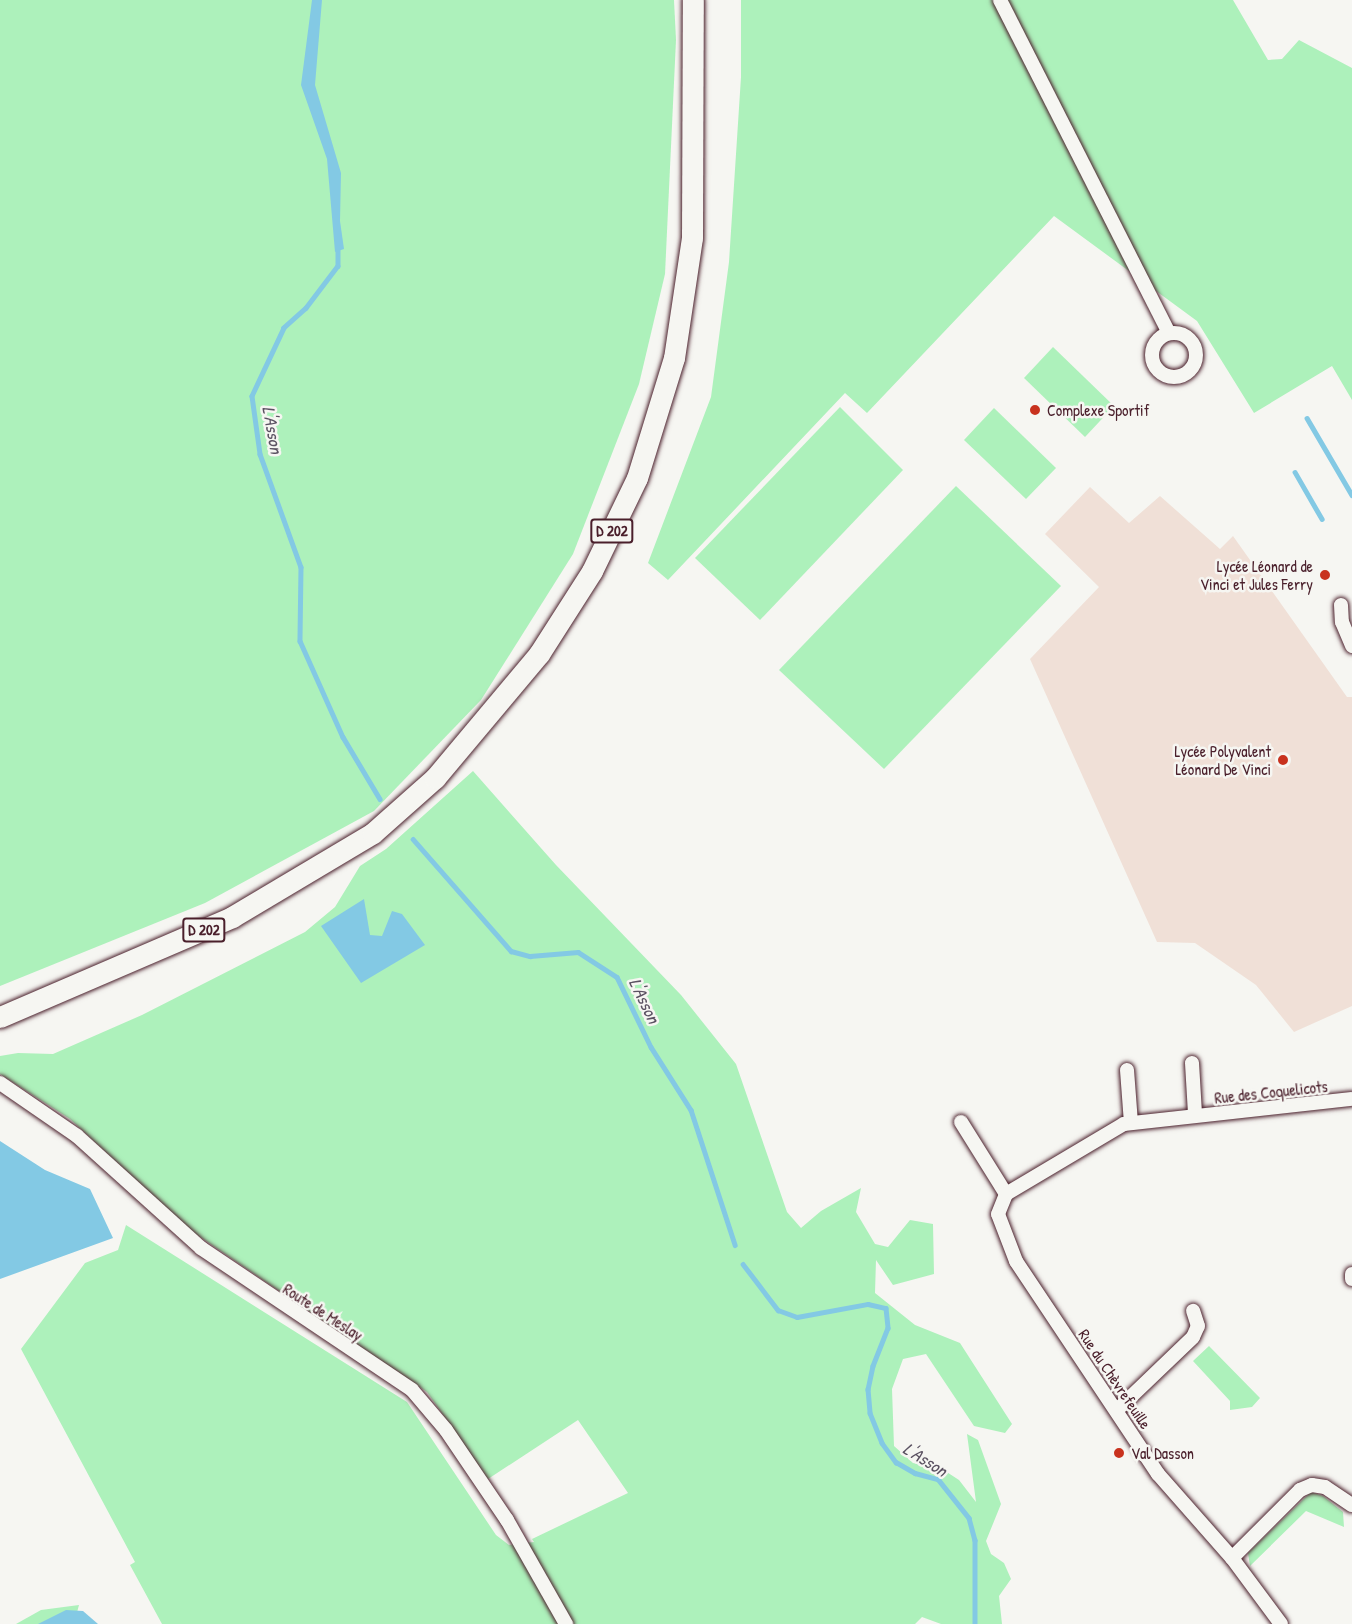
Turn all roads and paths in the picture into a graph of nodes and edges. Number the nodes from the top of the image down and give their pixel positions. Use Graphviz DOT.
graph roads {
  1 [pos="693,0"];
  2 [pos="1000,0"];
  3 [pos="1170,333"];
  4 [pos="1341,605"];
  5 [pos="1352,646"];
  6 [pos="0,1017"];
  7 [pos="1192,1063"];
  8 [pos="1127,1070"];
  9 [pos="0,1083"];
  10 [pos="1352,1099"];
  11 [pos="1195,1114"];
  12 [pos="961,1122"];
  13 [pos="1131,1122"];
  14 [pos="1006,1194"];
  15 [pos="1352,1274"];
  16 [pos="1352,1279"];
  17 [pos="1193,1311"];
  18 [pos="1117,1410"];
  19 [pos="1352,1505"];
  20 [pos="1232,1558"];
  21 [pos="566,1624"];
  22 [pos="1281,1624"];
  1 -- 6 [label="main road, D 202"];
  2 -- 3 [label="street"];
  4 -- 5 [label="street"];
  7 -- 11 [label="street, Rue des Coquelicots"];
  8 -- 13 [label="street"];
  9 -- 21 [label="street, Route de Meslay"];
  10 -- 11 [label="street, Rue des Coquelicots"];
  11 -- 13 [label="street, Rue des Coquelicots"];
  12 -- 14 [label="street"];
  13 -- 14 [label="street, Rue des Coquelicots"];
  14 -- 18 [label="street, Rue du Chèvrefeuille"];
  15 -- 16 [label="street"];
  17 -- 18 [label="street"];
  18 -- 20 [label="street, Rue du Chèvrefeuille"];
  19 -- 20 [label="street"];
  20 -- 22 [label="street, Rue du Chèvrefeuille"];
}
